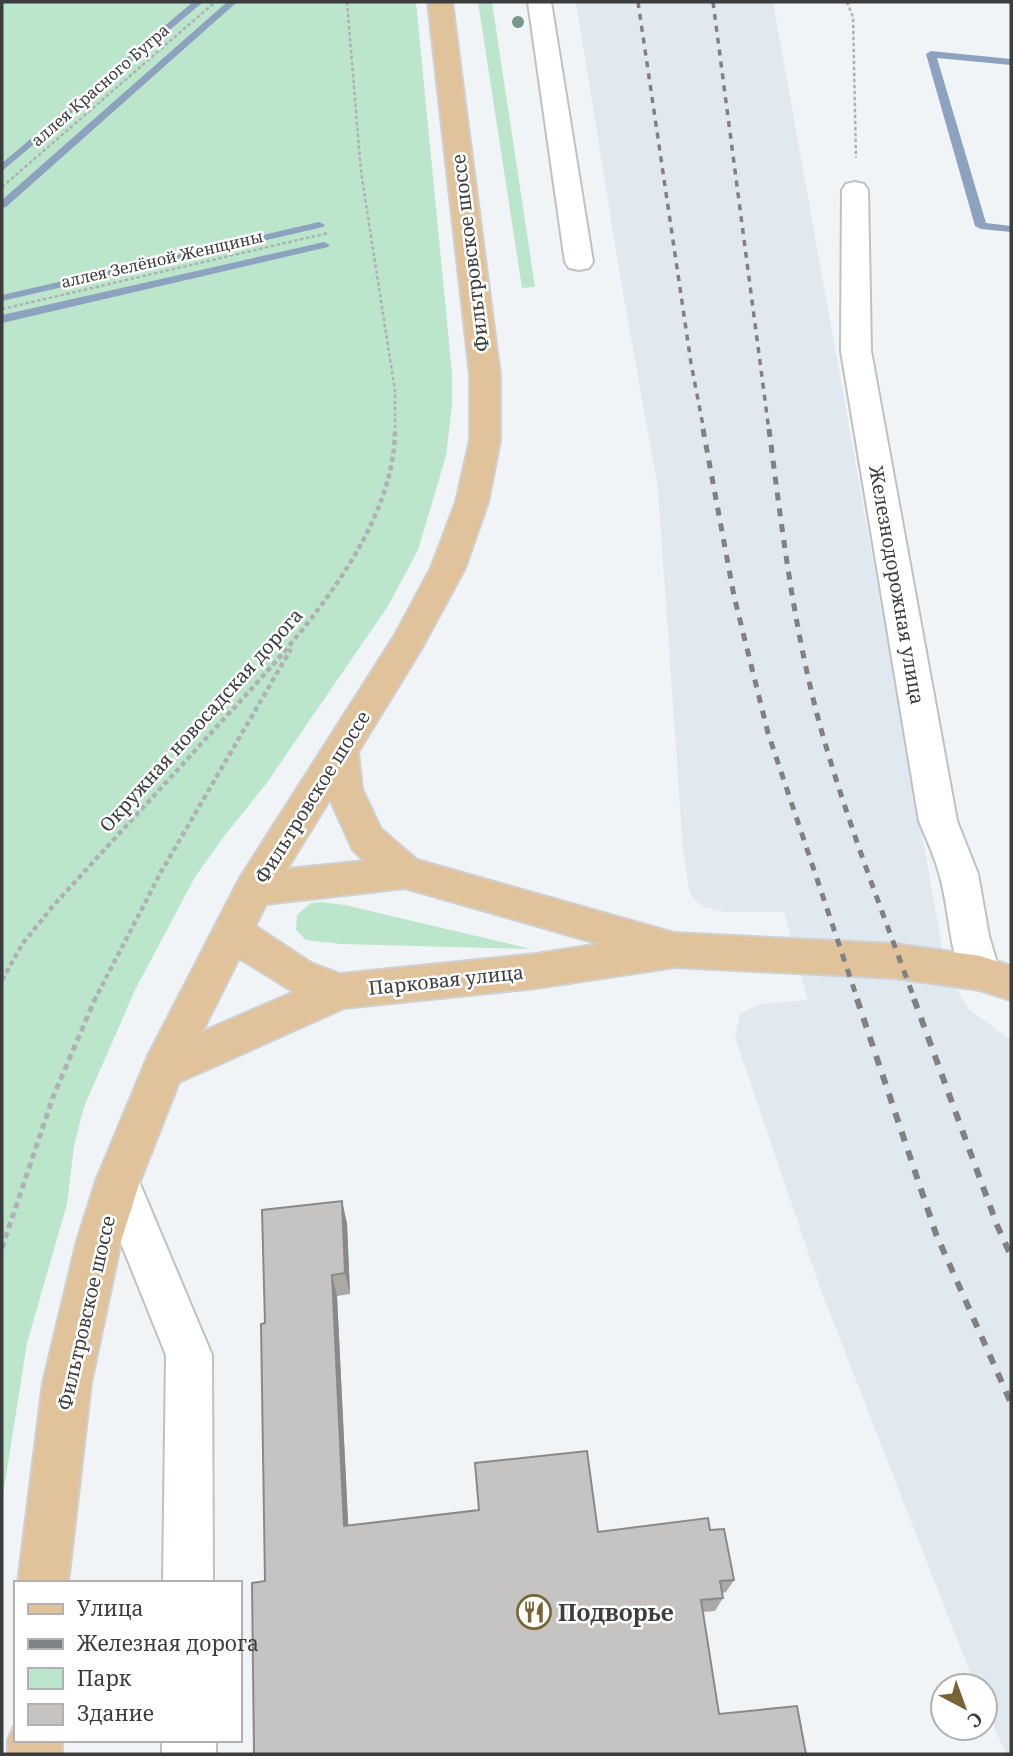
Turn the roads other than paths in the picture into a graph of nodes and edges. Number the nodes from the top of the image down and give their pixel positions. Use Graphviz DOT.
graph roads {
  1 [pos="440,2"];
  2 [pos="539,2"];
  3 [pos="855,190"];
  4 [pos="579,262"];
  5 [pos="340,751"];
  6 [pos="405,872"];
  7 [pos="254,889"];
  8 [pos="233,932"];
  9 [pos="675,950"];
  10 [pos="996,978"];
  11 [pos="340,991"];
  12 [pos="163,1069"];
  13 [pos="118,1181"];
  14 [pos="43,1581"];
  15 [pos="188,1581"];
  1 -- 5 [label="main road, Фильтровское шоссе"];
  2 -- 4 [label="lane"];
  3 -- 10 [label="lane, Железнодорожная улица"];
  5 -- 6 [label="main road, Парковая улица"];
  5 -- 7 [label="main road, Фильтровское шоссе"];
  6 -- 7 [label="main road"];
  6 -- 9 [label="main road, Парковая улица"];
  7 -- 8 [label="main road, Фильтровское шоссе"];
  8 -- 11 [label="main road, Парковая улица"];
  8 -- 12 [label="main road, Фильтровское шоссе"];
  9 -- 10 [label="main road, Парковая улица"];
  9 -- 11 [label="main road, Парковая улица"];
  11 -- 12 [label="main road"];
  12 -- 13 [label="main road, Фильтровское шоссе"];
  13 -- 14 [label="main road, Фильтровское шоссе"];
  13 -- 15 [label="lane"];
}
